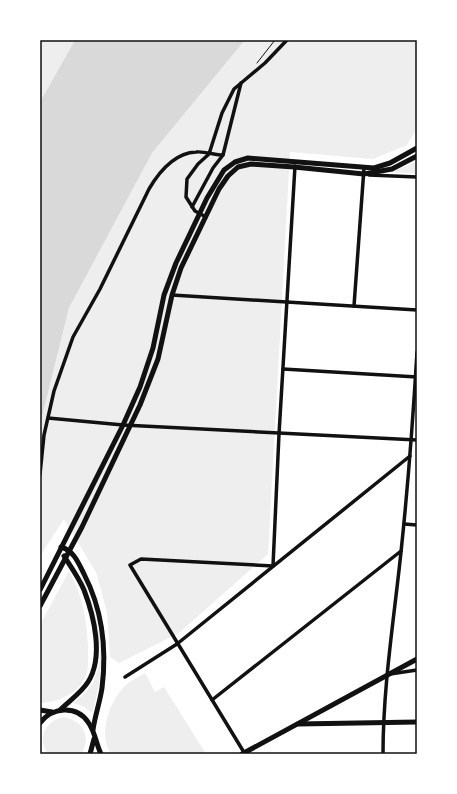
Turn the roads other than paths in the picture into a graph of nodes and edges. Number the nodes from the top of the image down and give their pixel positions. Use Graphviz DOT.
graph roads {
  1 [pos="286,40"];
  2 [pos="241,83"];
  3 [pos="417,148"];
  4 [pos="209,154"];
  5 [pos="224,155"];
  6 [pos="417,156"];
  7 [pos="295,161"];
  8 [pos="294,167"];
  9 [pos="364,168"];
  10 [pos="364,174"];
  11 [pos="417,177"];
  12 [pos="192,207"];
  13 [pos="200,214"];
  14 [pos="206,217"];
  15 [pos="172,295"];
  16 [pos="288,302"];
  17 [pos="354,306"];
  18 [pos="417,310"];
  19 [pos="417,352"];
  20 [pos="283,369"];
  21 [pos="416,377"];
  22 [pos="48,418"];
  23 [pos="124,425"];
  24 [pos="131,426"];
  25 [pos="279,434"];
  26 [pos="417,440"];
  27 [pos="412,441"];
  28 [pos="410,456"];
  29 [pos="40,474"];
  30 [pos="404,524"];
  31 [pos="417,525"];
  32 [pos="61,547"];
  33 [pos="69,549"];
  34 [pos="401,551"];
  35 [pos="65,557"];
  36 [pos="273,566"];
  37 [pos="40,590"];
  38 [pos="40,606"];
  39 [pos="177,644"];
  40 [pos="417,659"];
  41 [pos="417,670"];
  42 [pos="386,674"];
  43 [pos="125,677"];
  44 [pos="212,700"];
  45 [pos="40,710"];
  46 [pos="60,710"];
  47 [pos="52,712"];
  48 [pos="40,722"];
  49 [pos="383,722"];
  50 [pos="417,722"];
  51 [pos="297,724"];
  52 [pos="93,730"];
  53 [pos="94,736"];
  54 [pos="90,754"];
  55 [pos="101,754"];
  56 [pos="244,754"];
  57 [pos="383,754"];
  1 -- 2 [label="street"];
  2 -- 4 [label="street"];
  2 -- 5 [label="street"];
  3 -- 9 [label="main road"];
  4 -- 5 [label="street"];
  4 -- 12 [label="street"];
  4 -- 22 [label="street"];
  5 -- 12 [label="street"];
  6 -- 10 [label="main road"];
  7 -- 8 [label="street"];
  7 -- 9 [label="main road"];
  7 -- 13 [label="main road"];
  8 -- 10 [label="main road"];
  8 -- 14 [label="main road"];
  8 -- 16 [label="street"];
  9 -- 10 [label="street"];
  10 -- 11 [label="street"];
  10 -- 17 [label="street"];
  12 -- 13 [label="street"];
  13 -- 14 [label="street"];
  13 -- 23 [label="main road"];
  14 -- 15 [label="main road"];
  15 -- 16 [label="street"];
  15 -- 24 [label="main road"];
  16 -- 17 [label="street"];
  16 -- 20 [label="street"];
  17 -- 18 [label="street"];
  19 -- 21 [label="street"];
  20 -- 21 [label="street"];
  20 -- 25 [label="street"];
  21 -- 27 [label="street"];
  22 -- 23 [label="street"];
  22 -- 29 [label="street"];
  23 -- 24 [label="street"];
  23 -- 32 [label="main road"];
  24 -- 25 [label="street"];
  24 -- 33 [label="main road"];
  25 -- 27 [label="street"];
  25 -- 36 [label="street"];
  26 -- 27 [label="street"];
  27 -- 28 [label="street"];
  28 -- 30 [label="street"];
  28 -- 36 [label="street"];
  30 -- 31 [label="street"];
  30 -- 34 [label="street"];
  32 -- 33 [label="main road"];
  32 -- 35 [label="main road"];
  32 -- 37 [label="main road"];
  33 -- 35 [label="main road"];
  33 -- 52 [label="main road"];
  34 -- 42 [label="street"];
  34 -- 44 [label="street"];
  35 -- 38 [label="main road"];
  35 -- 46 [label="main road"];
  36 -- 39 [label="street"];
  36 -- 39 [label="street"];
  39 -- 43 [label="street"];
  39 -- 44 [label="street"];
  40 -- 42 [label="main road"];
  41 -- 42 [label="street"];
  42 -- 49 [label="street"];
  42 -- 51 [label="main road"];
  44 -- 56 [label="street"];
  45 -- 47 [label="main road"];
  46 -- 47 [label="main road"];
  46 -- 52 [label="main road"];
  47 -- 48 [label="main road"];
  49 -- 50 [label="main road"];
  49 -- 51 [label="main road"];
  49 -- 57 [label="street"];
  51 -- 56 [label="main road"];
  52 -- 53 [label="main road"];
  53 -- 54 [label="main road"];
  53 -- 55 [label="main road"];
}
